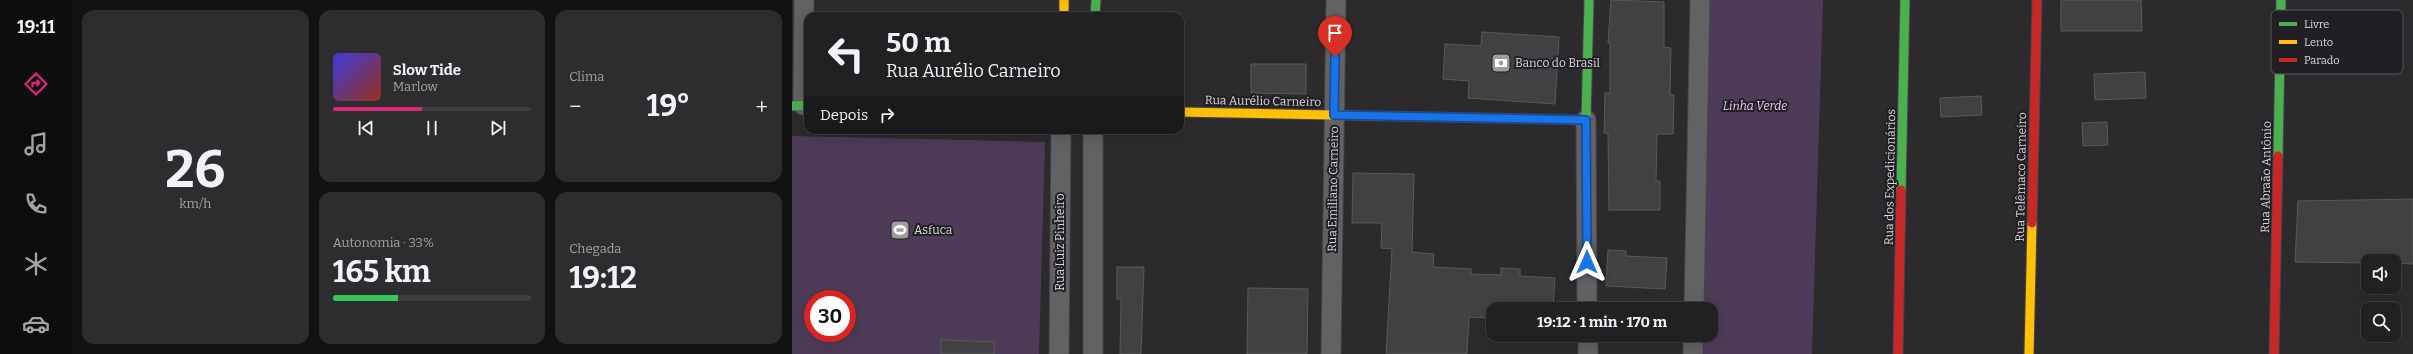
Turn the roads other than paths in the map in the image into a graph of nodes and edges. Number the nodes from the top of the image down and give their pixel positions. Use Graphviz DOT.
graph roads {
  1 [pos="804,0"];
  2 [pos="1064,0"];
  3 [pos="1096,0"];
  4 [pos="1336,0"];
  5 [pos="1589,0"];
  6 [pos="1700,0"];
  7 [pos="1905,0"];
  8 [pos="2037,0"];
  9 [pos="2281,0"];
  10 [pos="2281,10"];
  11 [pos="1064,12"];
  12 [pos="1095,12"];
  13 [pos="2280,74"];
  14 [pos="801,105"];
  15 [pos="1184,112"];
  16 [pos="1334,115"];
  17 [pos="1586,120"];
  18 [pos="1061,134"];
  19 [pos="1093,134"];
  20 [pos="1587,302"];
  21 [pos="1694,302"];
  22 [pos="1588,342"];
  23 [pos="1693,342"];
  24 [pos="1059,354"];
  25 [pos="1093,354"];
  26 [pos="1331,354"];
  27 [pos="1588,354"];
  28 [pos="1693,354"];
  29 [pos="1898,354"];
  30 [pos="2029,354"];
  31 [pos="2274,354"];
  1 -- 14 [label="street"];
  2 -- 11 [label="street"];
  3 -- 12 [label="street"];
  4 -- 16 [label="street, Rua Emiliano Carneiro"];
  5 -- 17 [label="street"];
  6 -- 21 [label="street"];
  7 -- 29 [label="street, Rua dos Expedicionários"];
  8 -- 30 [label="street, Rua Telêmaco Carneiro"];
  9 -- 10 [label="street, Rua Abraão Antônio"];
  13 -- 31 [label="street, Rua Abraão Antônio"];
  15 -- 16 [label="street, Rua Aurélio Carneiro"];
  16 -- 17 [label="street, Rua Aurélio Carneiro"];
  16 -- 26 [label="street, Rua Emiliano Carneiro"];
  17 -- 20 [label="street"];
  18 -- 24 [label="street, Rua Luiz Pinheiro"];
  19 -- 25 [label="street"];
  22 -- 27 [label="street"];
  23 -- 28 [label="street"];
}
